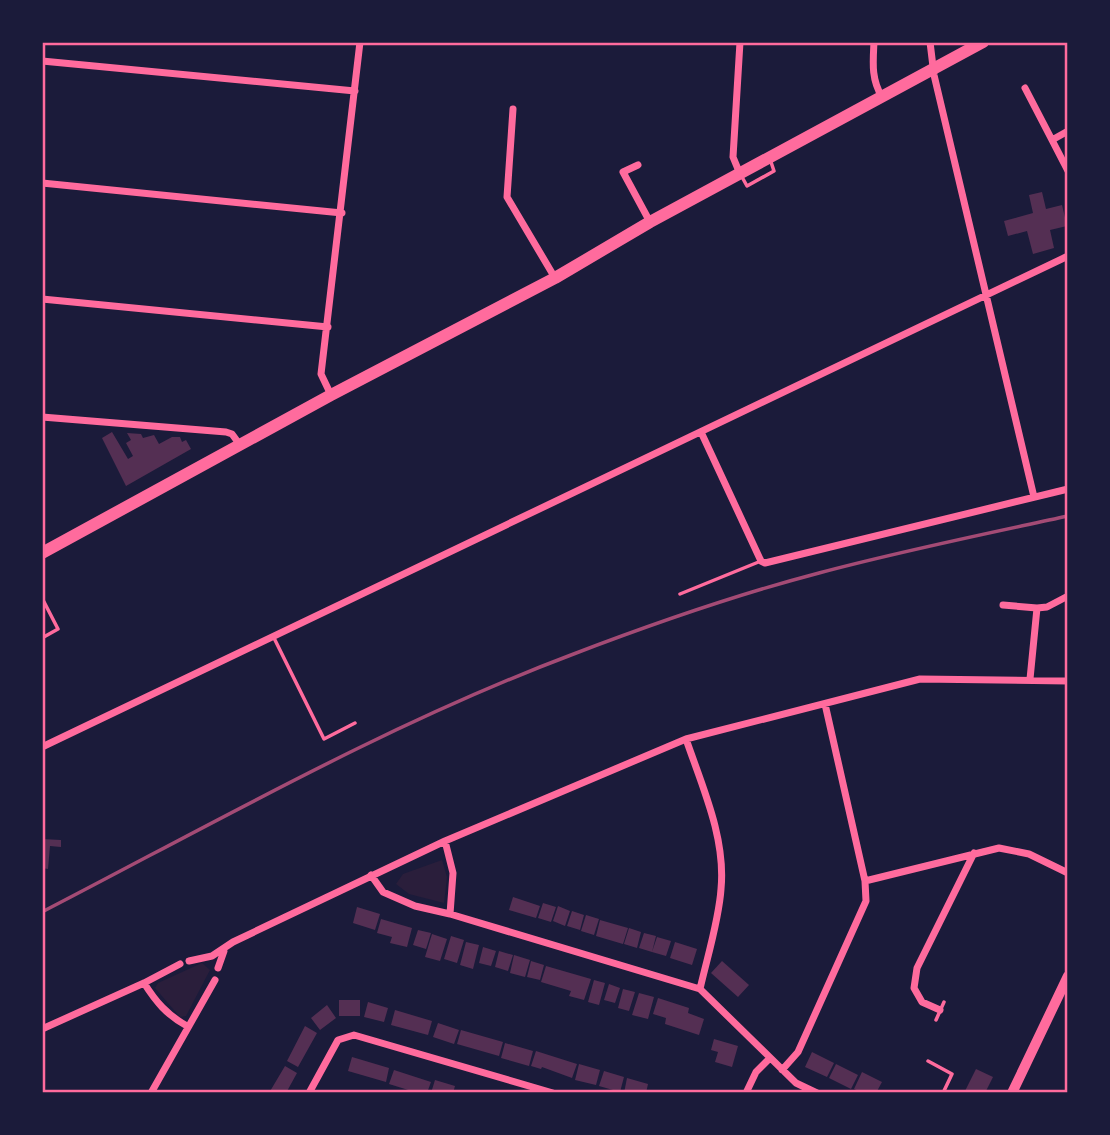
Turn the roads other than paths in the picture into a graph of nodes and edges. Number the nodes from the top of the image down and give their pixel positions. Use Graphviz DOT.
graph roads {
  1 [pos="360,42"];
  2 [pos="740,42"];
  3 [pos="874,42"];
  4 [pos="930,42"];
  5 [pos="983,42"];
  6 [pos="42,61"];
  7 [pos="933,68"];
  8 [pos="1025,88"];
  9 [pos="355,91"];
  10 [pos="882,97"];
  11 [pos="513,109"];
  12 [pos="1068,131"];
  13 [pos="1052,140"];
  14 [pos="638,165"];
  15 [pos="1068,171"];
  16 [pos="740,174"];
  17 [pos="42,183"];
  18 [pos="342,213"];
  19 [pos="650,222"];
  20 [pos="1068,256"];
  21 [pos="555,278"];
  22 [pos="988,296"];
  23 [pos="42,299"];
  24 [pos="328,327"];
  25 [pos="331,395"];
  26 [pos="42,417"];
  27 [pos="701,432"];
  28 [pos="240,445"];
  29 [pos="1068,489"];
  30 [pos="1034,497"];
  31 [pos="42,553"];
  32 [pos="761,561"];
  33 [pos="680,594"];
  34 [pos="1068,596"];
  35 [pos="42,598"];
  36 [pos="1003,605"];
  37 [pos="1037,608"];
  38 [pos="273,636"];
  39 [pos="42,638"];
  40 [pos="1030,679"];
  41 [pos="1068,681"];
  42 [pos="825,704"];
  43 [pos="355,723"];
  44 [pos="685,739"];
  45 [pos="42,747"];
  46 [pos="445,841"];
  47 [pos="974,853"];
  48 [pos="1068,873"];
  49 [pos="371,875"];
  50 [pos="865,881"];
  51 [pos="450,914"];
  52 [pos="224,950"];
  53 [pos="189,961"];
  54 [pos="180,964"];
  55 [pos="218,968"];
  56 [pos="1068,976"];
  57 [pos="215,980"];
  58 [pos="145,983"];
  59 [pos="700,989"];
  60 [pos="942,1006"];
  61 [pos="936,1020"];
  62 [pos="187,1026"];
  63 [pos="42,1029"];
  64 [pos="770,1058"];
  65 [pos="928,1061"];
  66 [pos="782,1070"];
  67 [pos="151,1093"];
  68 [pos="309,1093"];
  69 [pos="554,1093"];
  70 [pos="746,1093"];
  71 [pos="817,1093"];
  72 [pos="943,1093"];
  73 [pos="1012,1093"];
  1 -- 9 [label="street"];
  2 -- 16 [label="street"];
  3 -- 10 [label="street"];
  4 -- 7 [label="street"];
  5 -- 7 [label="main road"];
  6 -- 9 [label="street"];
  7 -- 10 [label="main road"];
  7 -- 22 [label="street"];
  8 -- 13 [label="street"];
  9 -- 18 [label="street"];
  10 -- 16 [label="main road"];
  11 -- 21 [label="street"];
  12 -- 13 [label="street"];
  13 -- 15 [label="street"];
  14 -- 19 [label="street"];
  16 -- 19 [label="main road"];
  17 -- 18 [label="street"];
  18 -- 24 [label="street"];
  19 -- 21 [label="main road"];
  20 -- 22 [label="street"];
  21 -- 25 [label="main road"];
  22 -- 27 [label="street"];
  22 -- 30 [label="street"];
  23 -- 24 [label="street"];
  24 -- 25 [label="street"];
  25 -- 28 [label="main road"];
  26 -- 28 [label="street"];
  27 -- 32 [label="street"];
  27 -- 38 [label="street"];
  28 -- 31 [label="main road"];
  29 -- 30 [label="street"];
  30 -- 32 [label="street"];
  32 -- 33 [label="lane"];
  34 -- 37 [label="street"];
  35 -- 39 [label="lane"];
  36 -- 37 [label="street"];
  37 -- 40 [label="street"];
  38 -- 43 [label="lane"];
  38 -- 45 [label="street"];
  40 -- 41 [label="street"];
  40 -- 42 [label="street"];
  42 -- 44 [label="street"];
  42 -- 50 [label="street"];
  44 -- 46 [label="street"];
  44 -- 59 [label="street"];
  46 -- 49 [label="street"];
  46 -- 51 [label="street"];
  47 -- 48 [label="street"];
  47 -- 50 [label="street"];
  47 -- 60 [label="street"];
  49 -- 51 [label="street"];
  49 -- 52 [label="street"];
  50 -- 66 [label="street"];
  51 -- 59 [label="street"];
  52 -- 53 [label="street"];
  52 -- 55 [label="street"];
  54 -- 58 [label="street"];
  56 -- 73 [label="main road"];
  57 -- 62 [label="street"];
  58 -- 62 [label="street"];
  58 -- 63 [label="street"];
  59 -- 64 [label="street"];
  60 -- 61 [label="lane"];
  62 -- 67 [label="street"];
  64 -- 66 [label="street"];
  64 -- 70 [label="street"];
  65 -- 72 [label="lane"];
  66 -- 71 [label="street"];
  68 -- 69 [label="street"];
}
